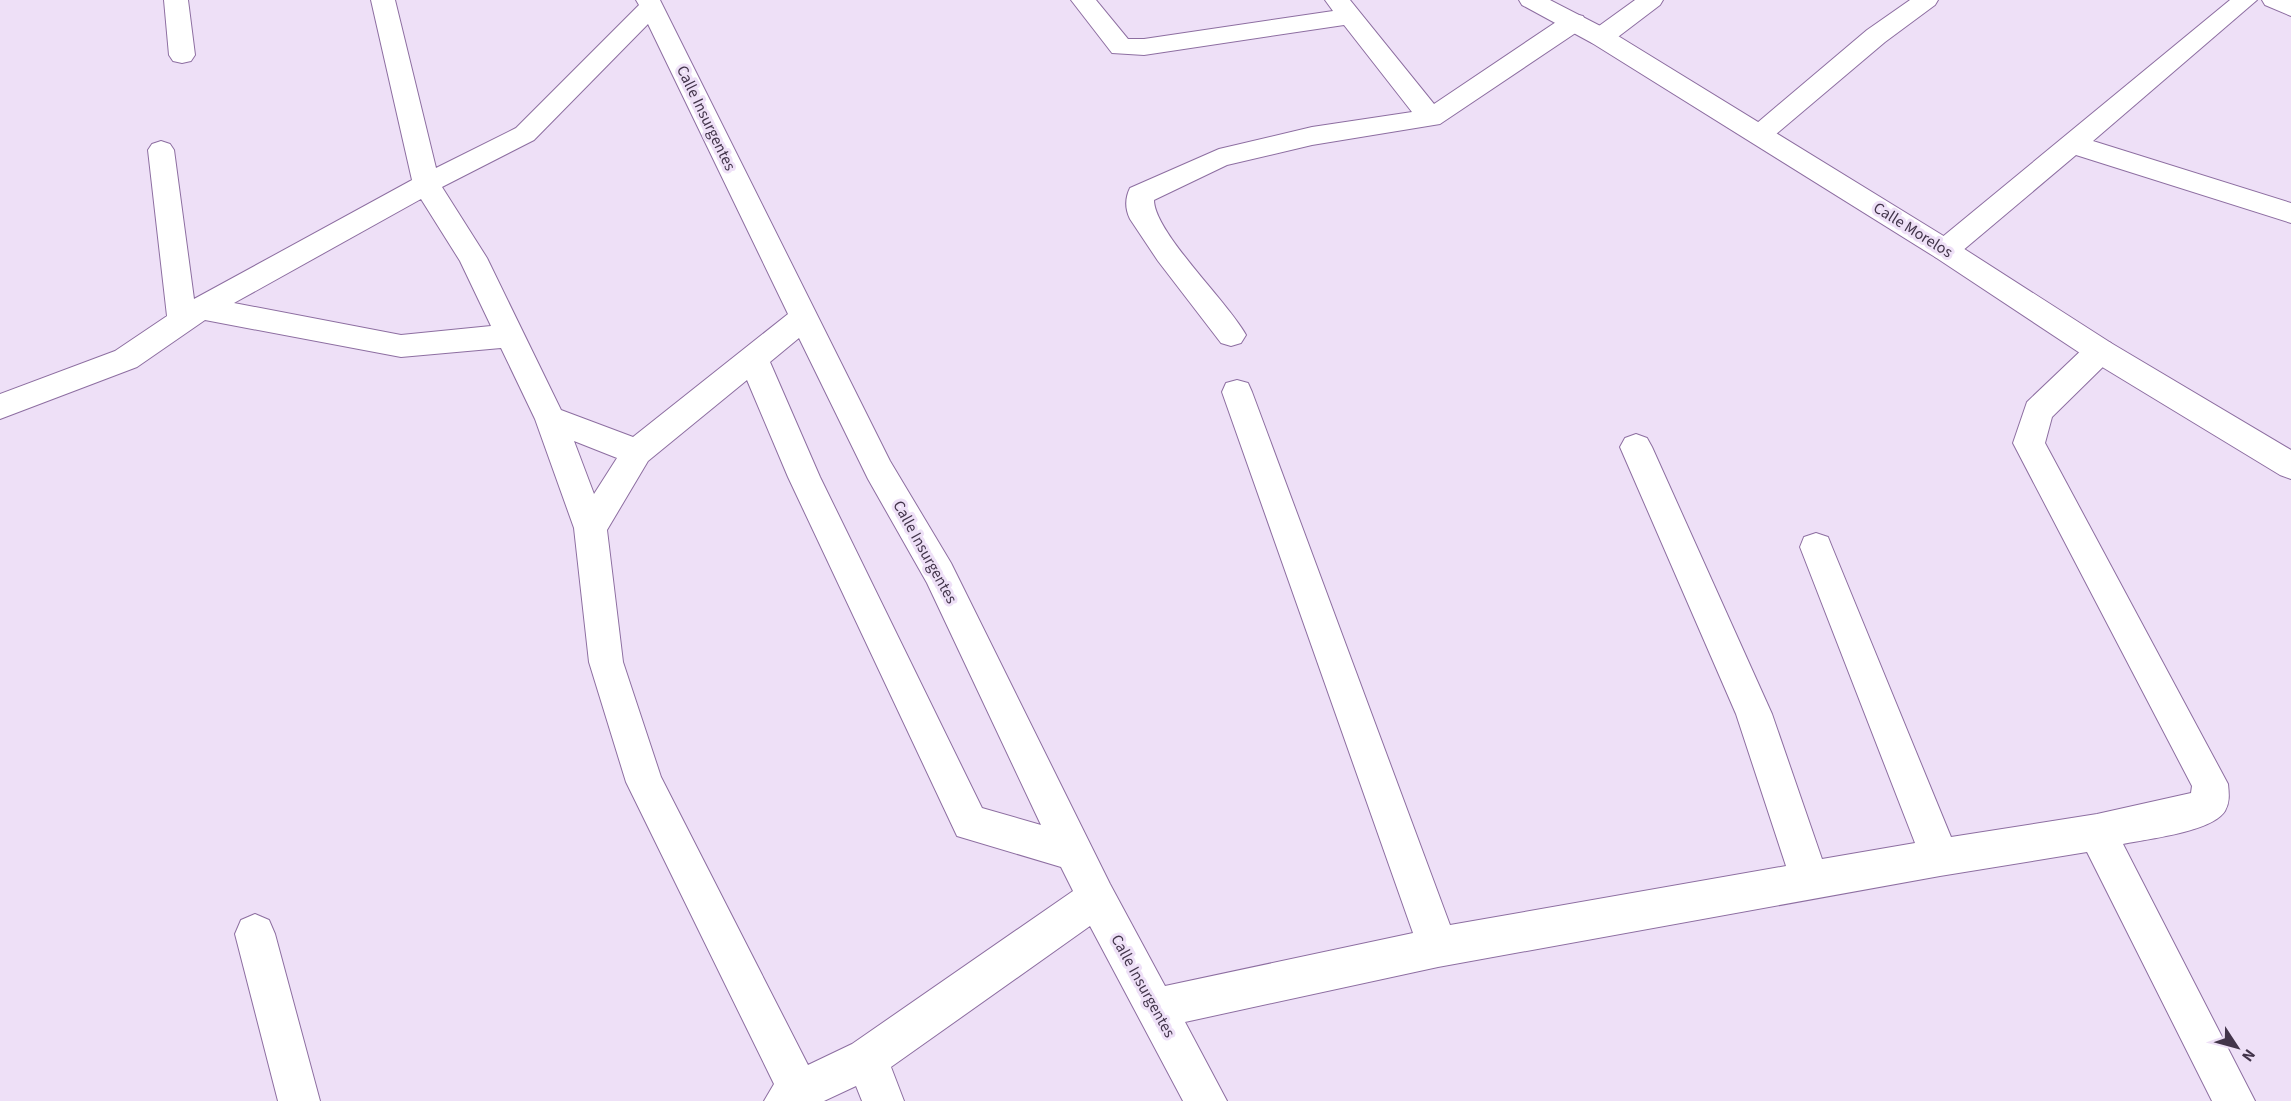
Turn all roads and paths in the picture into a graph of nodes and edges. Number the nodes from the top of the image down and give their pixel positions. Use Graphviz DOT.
graph roads {
  1 [pos="176,0"];
  2 [pos="383,0"];
  3 [pos="1083,0"];
  4 [pos="1531,0"];
  5 [pos="1926,0"];
  6 [pos="2245,0"];
  7 [pos="2274,0"];
  8 [pos="649,3"];
  9 [pos="1639,3"];
  10 [pos="1343,8"];
  11 [pos="2291,8"];
  12 [pos="1574,22"];
  13 [pos="1601,37"];
  14 [pos="182,55"];
  15 [pos="1431,118"];
  16 [pos="1759,135"];
  17 [pos="2072,144"];
  18 [pos="160,150"];
  19 [pos="426,184"];
  20 [pos="2291,213"];
  21 [pos="1945,250"];
  22 [pos="192,315"];
  23 [pos="803,318"];
  24 [pos="1231,335"];
  25 [pos="510,336"];
  26 [pos="2100,351"];
  27 [pos="753,358"];
  28 [pos="1236,392"];
  29 [pos="0,403"];
  30 [pos="550,419"];
  31 [pos="1636,447"];
  32 [pos="637,452"];
  33 [pos="2291,466"];
  34 [pos="590,528"];
  35 [pos="1815,547"];
  36 [pos="2097,832"];
  37 [pos="1073,852"];
  38 [pos="1940,857"];
  39 [pos="1810,880"];
  40 [pos="1096,898"];
  41 [pos="255,934"];
  42 [pos="1438,947"];
  43 [pos="1156,1008"];
  44 [pos="867,1059"];
  45 [pos="792,1096"];
  46 [pos="299,1101"];
  47 [pos="883,1101"];
  48 [pos="1206,1101"];
  49 [pos="2234,1101"];
  1 -- 14 [label="street"];
  2 -- 19 [label="street"];
  3 -- 10 [label="street"];
  4 -- 12 [label="street, Calle Morelos"];
  5 -- 16 [label="street"];
  6 -- 17 [label="street"];
  7 -- 11 [label="street"];
  8 -- 19 [label="street"];
  8 -- 23 [label="street, Calle Insurgentes"];
  9 -- 13 [label="street"];
  10 -- 15 [label="street"];
  12 -- 13 [label="street, Calle Morelos"];
  12 -- 15 [label="street"];
  13 -- 16 [label="street, Calle Morelos"];
  15 -- 24 [label="street"];
  16 -- 21 [label="street, Calle Morelos"];
  17 -- 20 [label="street"];
  17 -- 21 [label="street"];
  18 -- 22 [label="street"];
  19 -- 22 [label="street"];
  19 -- 25 [label="street"];
  21 -- 26 [label="street, Calle Morelos"];
  22 -- 25 [label="street"];
  22 -- 29 [label="street"];
  23 -- 27 [label="street"];
  23 -- 37 [label="street, Calle Insurgentes"];
  25 -- 30 [label="street"];
  26 -- 33 [label="street, Calle Morelos"];
  26 -- 36 [label="street"];
  27 -- 32 [label="street"];
  27 -- 37 [label="street"];
  28 -- 42 [label="street"];
  30 -- 32 [label="street"];
  30 -- 34 [label="street"];
  31 -- 39 [label="street"];
  32 -- 34 [label="street"];
  34 -- 45 [label="street"];
  35 -- 38 [label="street"];
  36 -- 38 [label="street"];
  36 -- 49 [label="street"];
  37 -- 40 [label="street, Calle Insurgentes"];
  38 -- 39 [label="street"];
  39 -- 42 [label="street"];
  40 -- 43 [label="street, Calle Insurgentes"];
  40 -- 44 [label="street"];
  41 -- 46 [label="street"];
  42 -- 43 [label="street"];
  43 -- 48 [label="street, Calle Insurgentes"];
  44 -- 45 [label="street"];
  44 -- 47 [label="street"];
}
